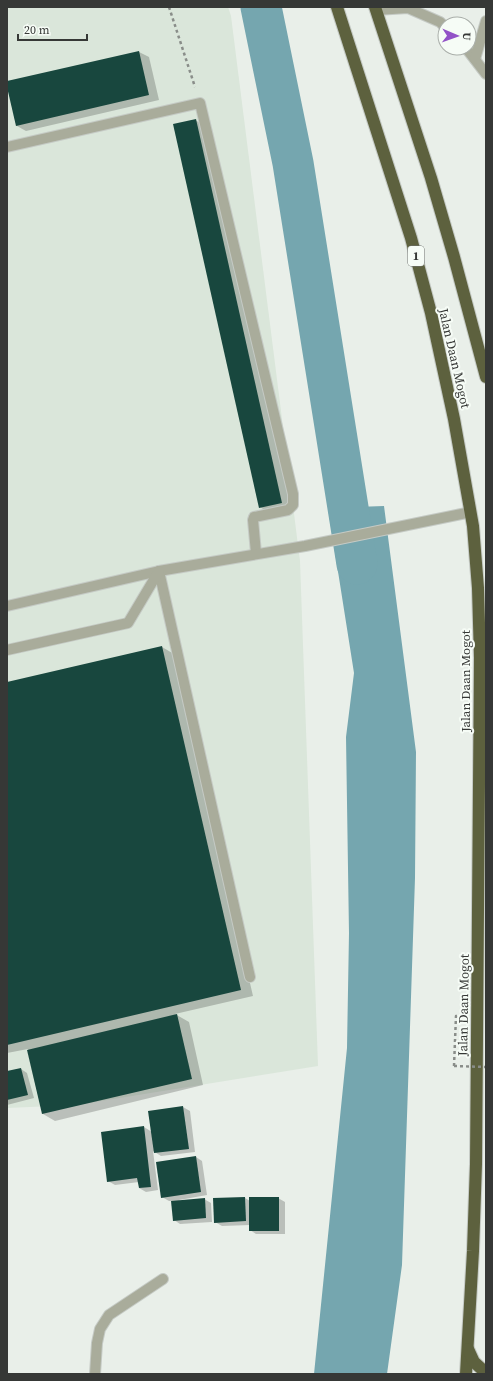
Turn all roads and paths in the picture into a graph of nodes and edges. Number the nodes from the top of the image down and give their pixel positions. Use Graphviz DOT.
graph roads {
  1 [pos="169,7"];
  2 [pos="337,7"];
  3 [pos="375,8"];
  4 [pos="437,21"];
  5 [pos="486,21"];
  6 [pos="473,56"];
  7 [pos="475,59"];
  8 [pos="486,74"];
  9 [pos="200,103"];
  10 [pos="7,147"];
  11 [pos="486,377"];
  12 [pos="471,512"];
  13 [pos="256,553"];
  14 [pos="159,571"];
  15 [pos="7,606"];
  16 [pos="7,650"];
  17 [pos="250,977"];
  18 [pos="456,1016"];
  19 [pos="486,1067"];
  20 [pos="163,1279"];
  21 [pos="468,1350"];
  22 [pos="486,1373"];
  23 [pos="95,1374"];
  24 [pos="466,1374"];
  1 -- 9 [label="path"];
  2 -- 12 [label="highway, Jalan Daan Mogot / 1"];
  3 -- 4 [label="street"];
  3 -- 11 [label="highway, Jalan Daan Mogot"];
  5 -- 7 [label="street"];
  6 -- 7 [label="street"];
  7 -- 8 [label="street"];
  9 -- 10 [label="street"];
  9 -- 13 [label="street"];
  12 -- 13 [label="street"];
  12 -- 21 [label="highway, Jalan Daan Mogot / 1"];
  13 -- 14 [label="street"];
  14 -- 15 [label="street"];
  14 -- 16 [label="street"];
  14 -- 17 [label="street"];
  18 -- 19 [label="path, bridge"];
  20 -- 23 [label="street"];
  21 -- 22 [label="highway"];
  21 -- 24 [label="highway, Jalan Daan Mogot / 1"];
}
